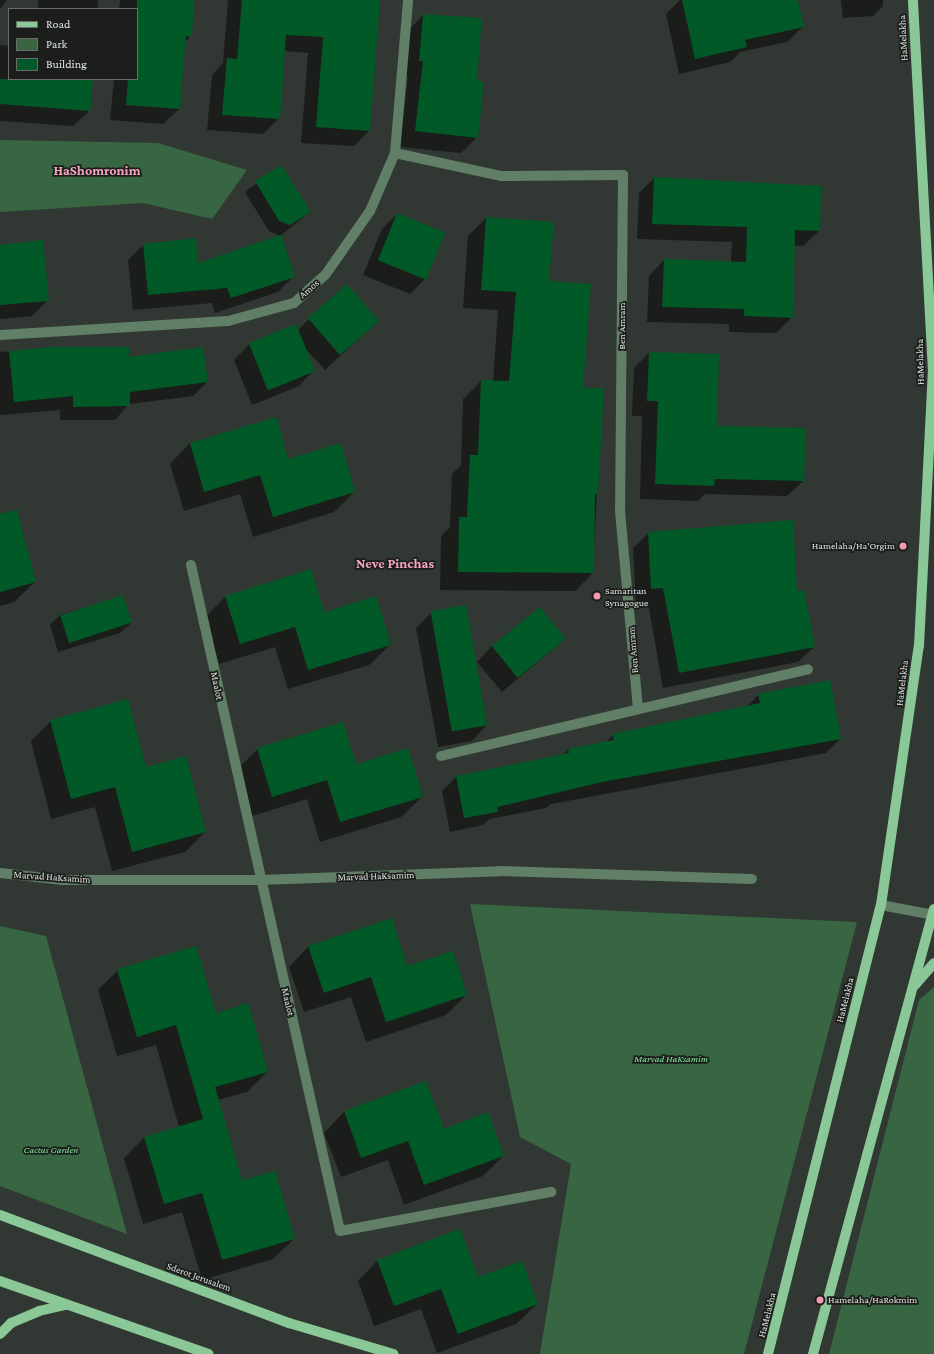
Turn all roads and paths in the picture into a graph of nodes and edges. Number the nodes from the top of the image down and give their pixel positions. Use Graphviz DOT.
graph roads {
  1 [pos="408,0"];
  2 [pos="913,0"];
  3 [pos="395,153"];
  4 [pos="0,335"];
  5 [pos="934,371"];
  6 [pos="190,565"];
  7 [pos="808,669"];
  8 [pos="638,707"];
  9 [pos="441,756"];
  10 [pos="0,873"];
  11 [pos="752,879"];
  12 [pos="260,880"];
  13 [pos="881,905"];
  14 [pos="934,913"];
  15 [pos="934,963"];
  16 [pos="912,988"];
  17 [pos="551,1192"];
  18 [pos="0,1215"];
  19 [pos="0,1281"];
  20 [pos="66,1305"];
  21 [pos="0,1334"];
  22 [pos="774,1337"];
  23 [pos="209,1354"];
  24 [pos="393,1354"];
  25 [pos="765,1354"];
  26 [pos="768,1354"];
  27 [pos="813,1354"];
  1 -- 3 [label="street, Amos"];
  2 -- 5 [label="main road, HaMelakha"];
  3 -- 4 [label="street, Amos"];
  3 -- 8 [label="street, Ben Amram"];
  5 -- 13 [label="main road, HaMelakha"];
  6 -- 12 [label="street, Maalot"];
  7 -- 8 [label="street"];
  8 -- 9 [label="street"];
  10 -- 12 [label="street, Marvad HaKsamim"];
  11 -- 12 [label="street, Marvad HaKsamim"];
  12 -- 17 [label="street, Maalot"];
  13 -- 14 [label="street"];
  13 -- 22 [label="main road, HaMelakha"];
  14 -- 16 [label="main road"];
  15 -- 16 [label="main road"];
  16 -- 27 [label="main road"];
  18 -- 24 [label="main road, Sderot Jerusalem"];
  19 -- 20 [label="main road"];
  20 -- 21 [label="main road"];
  20 -- 23 [label="main road"];
  22 -- 25 [label="main road"];
  22 -- 26 [label="main road, HaMelakha"];
}
